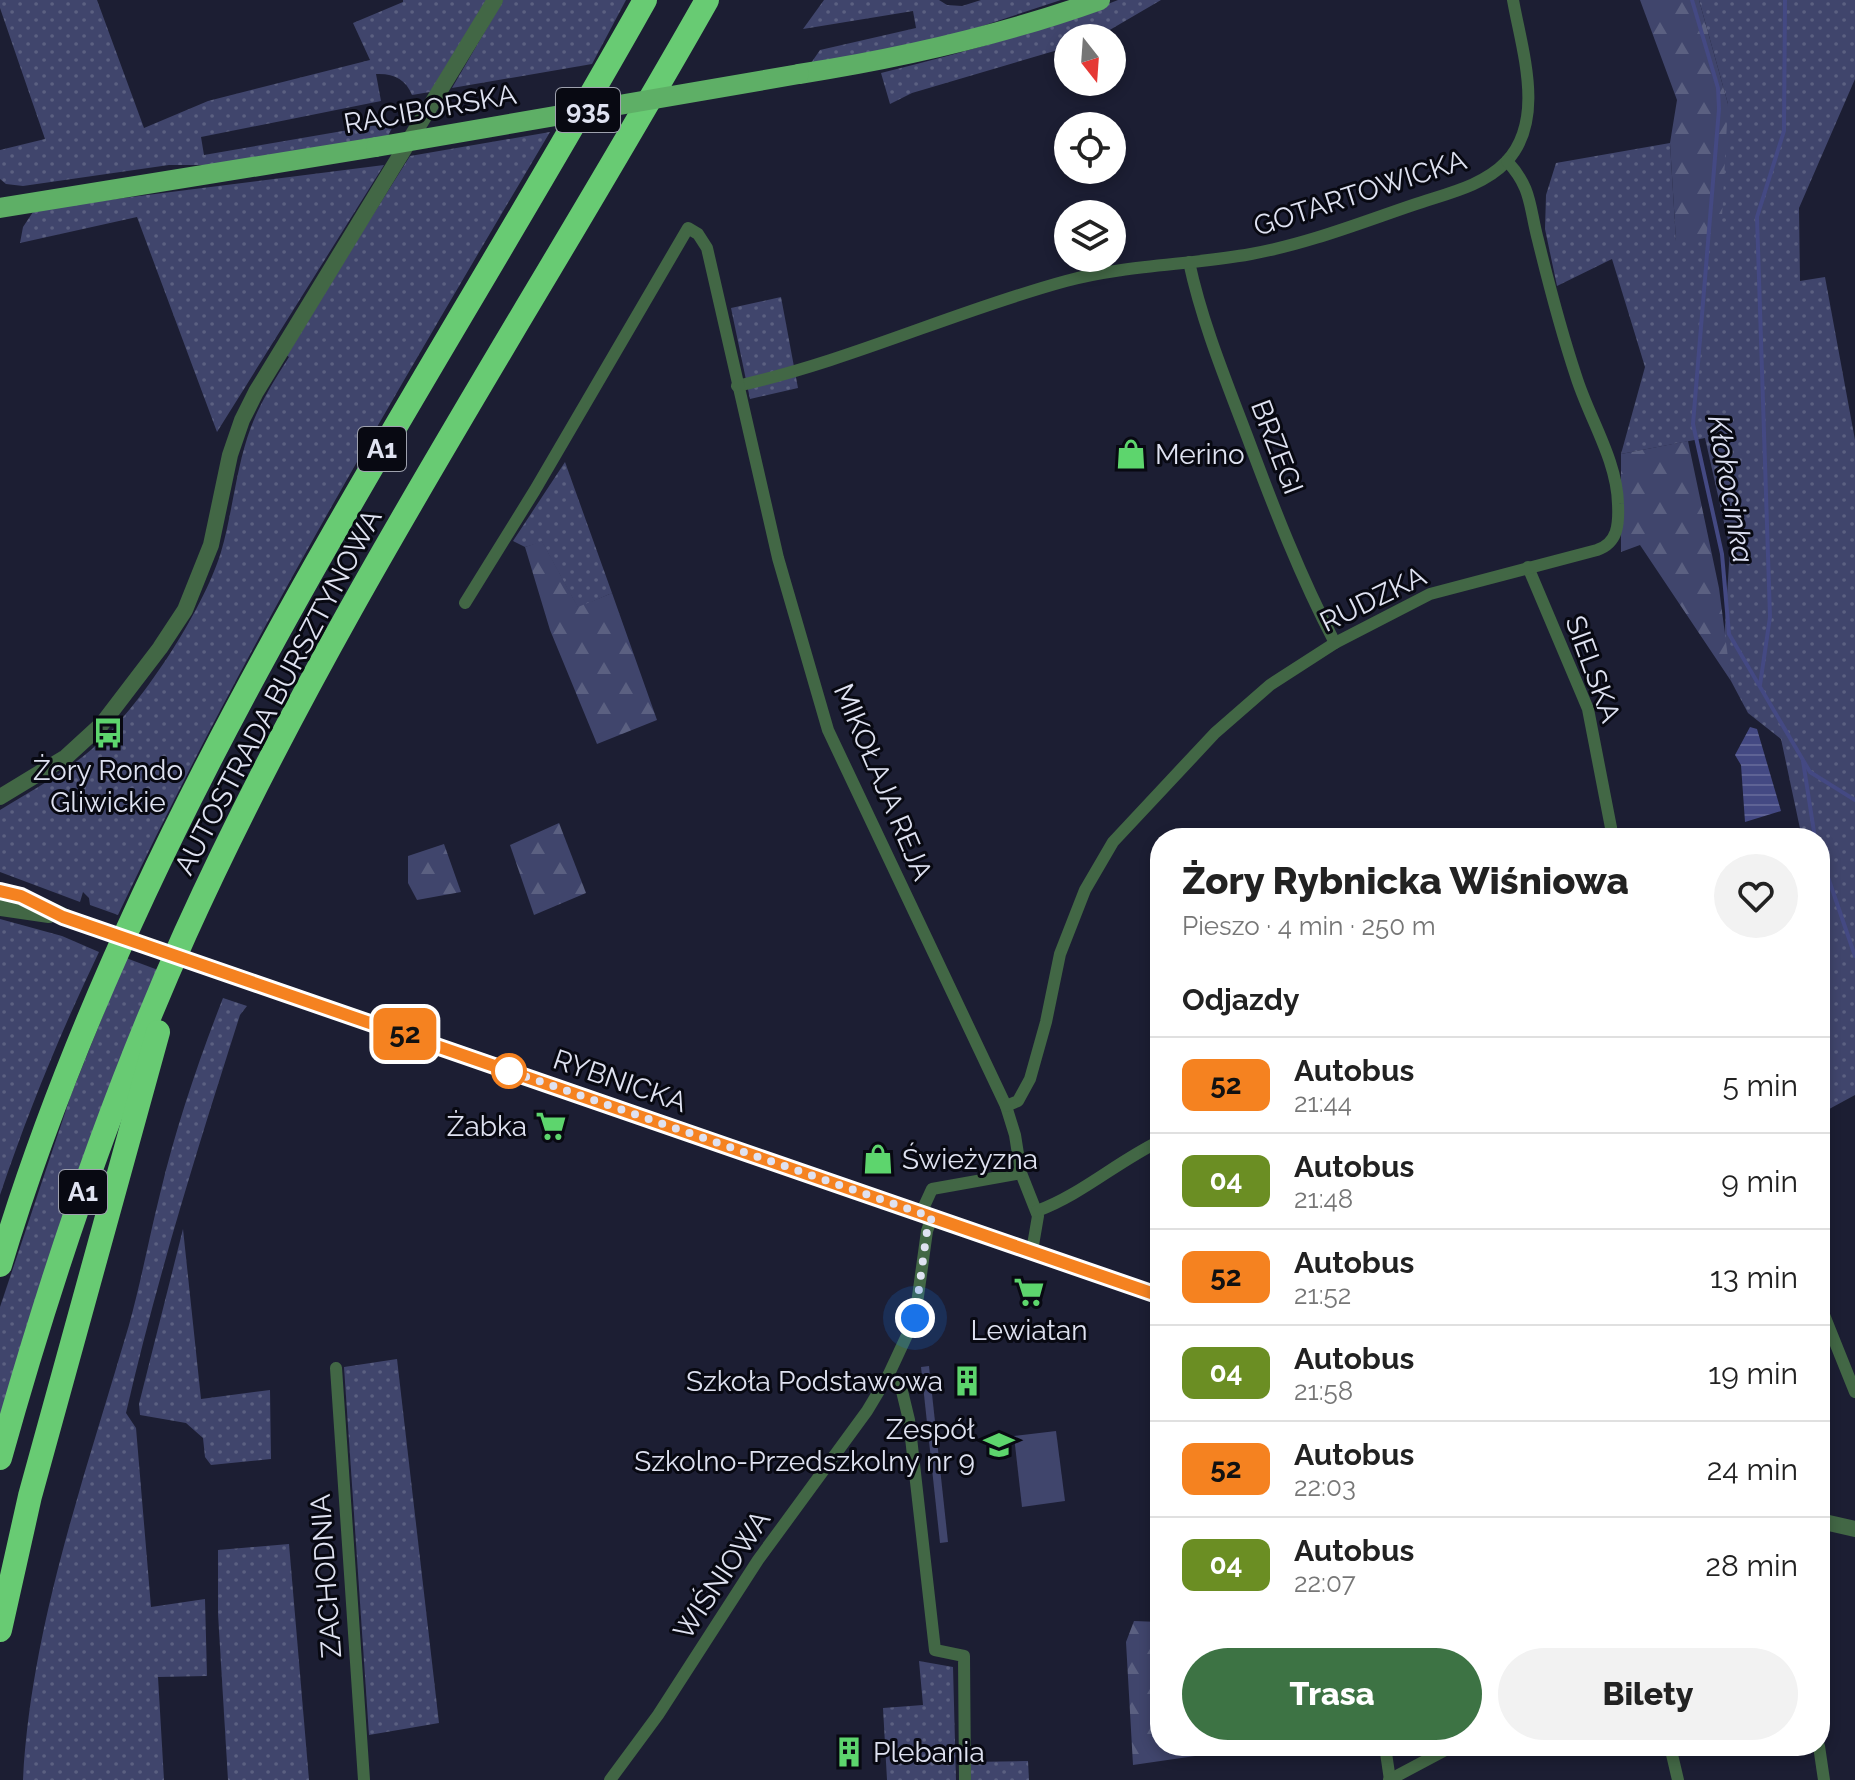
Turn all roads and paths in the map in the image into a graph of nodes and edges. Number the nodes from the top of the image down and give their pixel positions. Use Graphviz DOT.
graph roads {
  1 [pos="495,0"];
  2 [pos="645,0"];
  3 [pos="707,0"];
  4 [pos="1100,0"];
  5 [pos="1513,0"];
  6 [pos="1507,161"];
  7 [pos="0,208"];
  8 [pos="1189,262"];
  9 [pos="737,386"];
  10 [pos="1528,567"];
  11 [pos="465,603"];
  12 [pos="1335,643"];
  13 [pos="0,797"];
  14 [pos="1611,828"];
  15 [pos="0,891"];
  16 [pos="0,908"];
  17 [pos="68,918"];
  18 [pos="185,934"];
  19 [pos="1006,1106"];
  20 [pos="1150,1146"];
  21 [pos="1021,1173"];
  22 [pos="1037,1211"];
  23 [pos="926,1215"];
  24 [pos="4,1248"];
  25 [pos="1032,1251"];
  26 [pos="0,1265"];
  27 [pos="1150,1292"];
  28 [pos="1830,1330"];
  29 [pos="336,1368"];
  30 [pos="888,1376"];
  31 [pos="1855,1392"];
  32 [pos="0,1458"];
  33 [pos="1830,1523"];
  34 [pos="1855,1529"];
  35 [pos="0,1630"];
  36 [pos="1386,1756"];
  37 [pos="1434,1756"];
  38 [pos="1672,1756"];
  39 [pos="1820,1756"];
  40 [pos="364,1780"];
  41 [pos="610,1780"];
  42 [pos="965,1780"];
  43 [pos="1390,1780"];
  44 [pos="1678,1780"];
  45 [pos="1824,1780"];
  1 -- 13 [label="street"];
  2 -- 24 [label="highway, AUTOSTRADA BURSZTYNOWA / A1"];
  3 -- 18 [label="highway, AUTOSTRADA BURSZTYNOWA / A1"];
  4 -- 7 [label="main road, RACIBORSKA / 935, bridge"];
  5 -- 6 [label="street, GOTARTOWICKA"];
  6 -- 8 [label="street, GOTARTOWICKA"];
  6 -- 10 [label="street, RUDZKA"];
  8 -- 9 [label="street, GOTARTOWICKA"];
  8 -- 12 [label="street, BRZEGI"];
  9 -- 11 [label="street, MIKOŁAJA REJA"];
  9 -- 19 [label="street, MIKOŁAJA REJA"];
  10 -- 12 [label="street, RUDZKA"];
  10 -- 14 [label="street, SIELSKA"];
  12 -- 19 [label="street, RUDZKA"];
  15 -- 17 [label="street, RYBNICKA"];
  16 -- 17 [label="street, RYBNICKA"];
  17 -- 23 [label="street, RYBNICKA, bridge"];
  18 -- 32 [label="highway, AUTOSTRADA BURSZTYNOWA / A1"];
  18 -- 35 [label="highway"];
  19 -- 21 [label="street, MIKOŁAJA REJA"];
  20 -- 22 [label="street"];
  21 -- 22 [label="street, MIKOŁAJA REJA"];
  21 -- 23 [label="street"];
  22 -- 25 [label="street, MIKOŁAJA REJA"];
  23 -- 25 [label="street, RYBNICKA"];
  23 -- 30 [label="street, WIŚNIOWA"];
  24 -- 26 [label="highway, AUTOSTRADA BURSZTYNOWA / A1"];
  25 -- 27 [label="street, RYBNICKA"];
  28 -- 31 [label="street"];
  29 -- 40 [label="street, ZACHODNIA"];
  30 -- 41 [label="street, WIŚNIOWA"];
  30 -- 42 [label="street"];
  33 -- 34 [label="street"];
  36 -- 43 [label="street"];
  37 -- 43 [label="street"];
  38 -- 44 [label="street"];
  39 -- 45 [label="street"];
}
